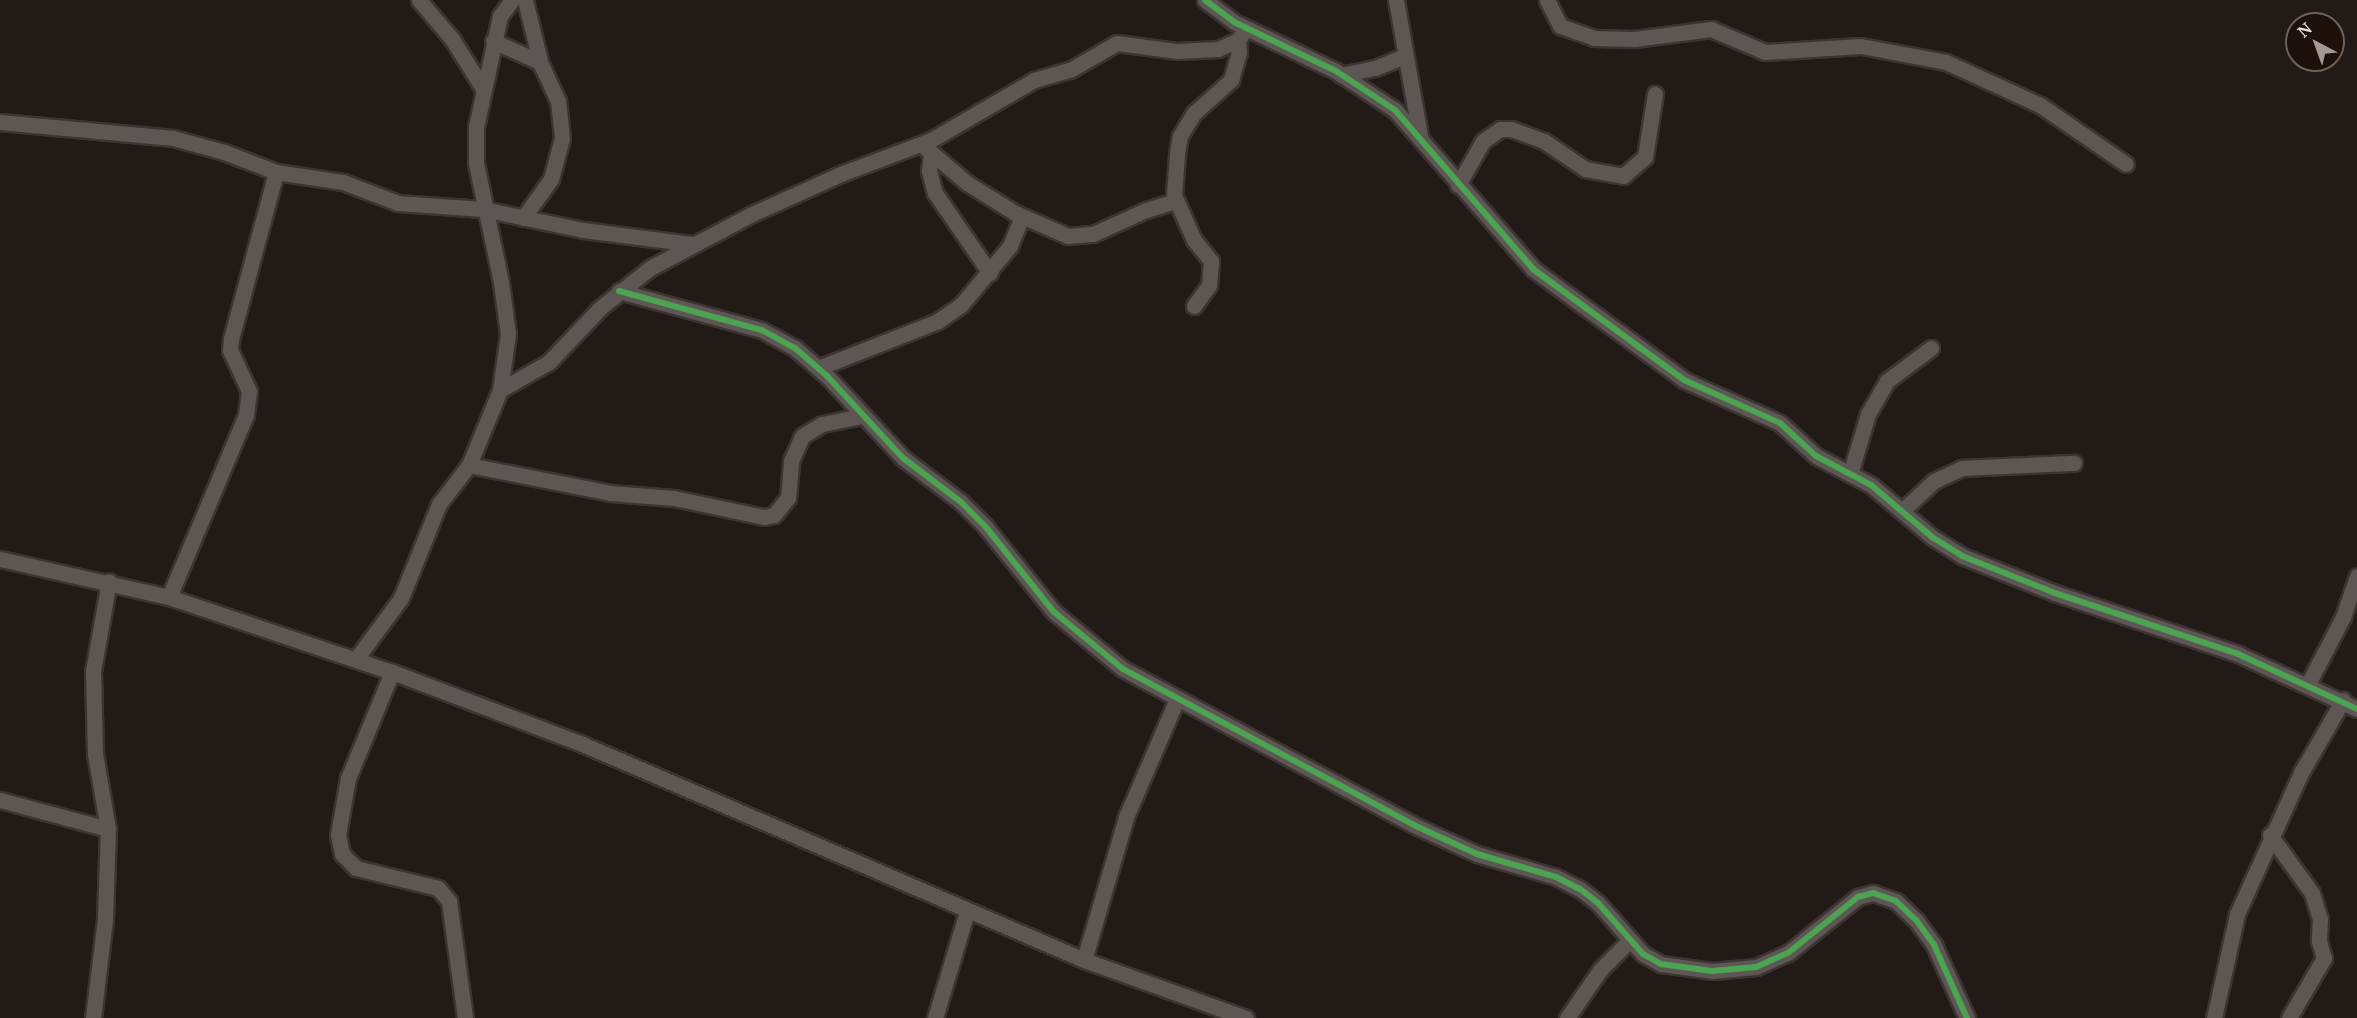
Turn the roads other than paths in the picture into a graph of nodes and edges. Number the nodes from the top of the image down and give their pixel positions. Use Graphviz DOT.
graph roads {
  1 [pos="418,0"];
  2 [pos="512,0"];
  3 [pos="525,0"];
  4 [pos="1205,0"];
  5 [pos="1396,0"];
  6 [pos="1547,0"];
  7 [pos="1242,34"];
  8 [pos="494,41"];
  9 [pos="1405,56"];
  10 [pos="540,62"];
  11 [pos="1341,75"];
  12 [pos="482,87"];
  13 [pos="1655,94"];
  14 [pos="0,122"];
  15 [pos="1420,136"];
  16 [pos="926,149"];
  17 [pos="2126,164"];
  18 [pos="276,172"];
  19 [pos="1458,185"];
  20 [pos="1176,201"];
  21 [pos="483,209"];
  22 [pos="1023,217"];
  23 [pos="523,218"];
  24 [pos="693,244"];
  25 [pos="990,273"];
  26 [pos="619,291"];
  27 [pos="1194,306"];
  28 [pos="1931,348"];
  29 [pos="818,368"];
  30 [pos="500,390"];
  31 [pos="861,416"];
  32 [pos="2073,463"];
  33 [pos="470,465"];
  34 [pos="1850,474"];
  35 [pos="1903,510"];
  36 [pos="0,559"];
  37 [pos="2357,576"];
  38 [pos="110,581"];
  39 [pos="169,597"];
  40 [pos="356,659"];
  41 [pos="392,672"];
  42 [pos="2308,684"];
  43 [pos="1177,699"];
  44 [pos="2343,700"];
  45 [pos="2357,709"];
  46 [pos="0,800"];
  47 [pos="108,829"];
  48 [pos="2271,835"];
  49 [pos="967,911"];
  50 [pos="1630,940"];
  51 [pos="1084,960"];
  52 [pos="93,1018"];
  53 [pos="465,1018"];
  54 [pos="935,1018"];
  55 [pos="1246,1018"];
  56 [pos="1567,1018"];
  57 [pos="1967,1018"];
  58 [pos="2214,1018"];
  59 [pos="2289,1018"];
  1 -- 12 [label="street"];
  2 -- 8 [label="street"];
  3 -- 10 [label="street"];
  4 -- 7 [label="street"];
  5 -- 9 [label="street"];
  6 -- 17 [label="street"];
  7 -- 11 [label="street"];
  7 -- 16 [label="street"];
  7 -- 20 [label="street"];
  8 -- 10 [label="street"];
  8 -- 12 [label="street"];
  9 -- 11 [label="street"];
  9 -- 15 [label="street"];
  10 -- 23 [label="street"];
  11 -- 15 [label="street"];
  12 -- 21 [label="street"];
  13 -- 19 [label="street"];
  14 -- 18 [label="street"];
  15 -- 19 [label="street"];
  16 -- 22 [label="street"];
  16 -- 24 [label="street"];
  16 -- 25 [label="street"];
  18 -- 21 [label="street"];
  18 -- 39 [label="street"];
  19 -- 34 [label="street"];
  20 -- 22 [label="street"];
  20 -- 27 [label="street"];
  21 -- 23 [label="street"];
  21 -- 30 [label="street"];
  22 -- 25 [label="street"];
  23 -- 24 [label="street"];
  24 -- 26 [label="street"];
  25 -- 29 [label="street"];
  26 -- 29 [label="street"];
  26 -- 30 [label="street"];
  28 -- 34 [label="street"];
  29 -- 31 [label="street"];
  30 -- 33 [label="street"];
  31 -- 33 [label="street"];
  31 -- 43 [label="street"];
  32 -- 35 [label="street"];
  33 -- 40 [label="street"];
  34 -- 35 [label="street"];
  35 -- 42 [label="street"];
  36 -- 38 [label="street"];
  37 -- 42 [label="street"];
  38 -- 39 [label="street"];
  38 -- 47 [label="street"];
  39 -- 40 [label="street"];
  40 -- 41 [label="street"];
  41 -- 49 [label="street"];
  41 -- 53 [label="street"];
  42 -- 44 [label="street"];
  43 -- 50 [label="street"];
  43 -- 51 [label="street"];
  44 -- 45 [label="street"];
  44 -- 48 [label="street"];
  46 -- 47 [label="street"];
  47 -- 52 [label="street"];
  48 -- 58 [label="street"];
  48 -- 59 [label="street"];
  49 -- 51 [label="street"];
  49 -- 54 [label="street"];
  50 -- 56 [label="street"];
  50 -- 57 [label="street"];
  51 -- 55 [label="street"];
}
